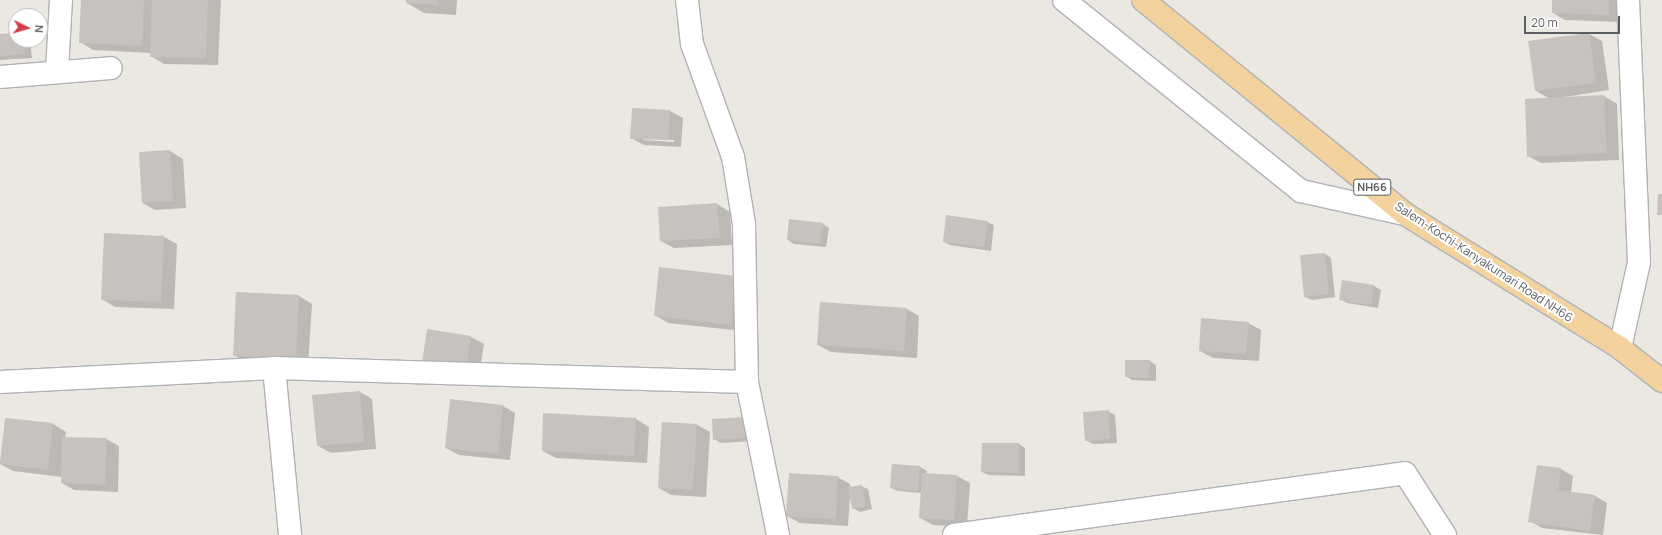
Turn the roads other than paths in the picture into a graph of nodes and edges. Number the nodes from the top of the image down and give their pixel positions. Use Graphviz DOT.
graph roads {
  1 [pos="61,0"];
  2 [pos="687,0"];
  3 [pos="1064,0"];
  4 [pos="1143,0"];
  5 [pos="1628,0"];
  6 [pos="111,68"];
  7 [pos="56,71"];
  8 [pos="0,77"];
  9 [pos="1405,214"];
  10 [pos="1620,348"];
  11 [pos="274,368"];
  12 [pos="1662,381"];
  13 [pos="0,382"];
  14 [pos="747,382"];
  15 [pos="290,535"];
  16 [pos="778,535"];
  17 [pos="954,535"];
  18 [pos="1445,535"];
  1 -- 7 [label="street"];
  2 -- 14 [label="street"];
  3 -- 9 [label="street"];
  4 -- 9 [label="highway, Salem-Kochi-Kanyakumari Road NH66 / NH66"];
  5 -- 10 [label="street"];
  6 -- 7 [label="street"];
  7 -- 8 [label="street"];
  9 -- 10 [label="highway, Salem-Kochi-Kanyakumari Road NH66 / NH66"];
  10 -- 12 [label="highway, Salem-Kochi-Kanyakumari Road NH66 / NH66"];
  11 -- 13 [label="street"];
  11 -- 14 [label="street"];
  11 -- 15 [label="street"];
  14 -- 16 [label="street"];
  17 -- 18 [label="street"];
}
